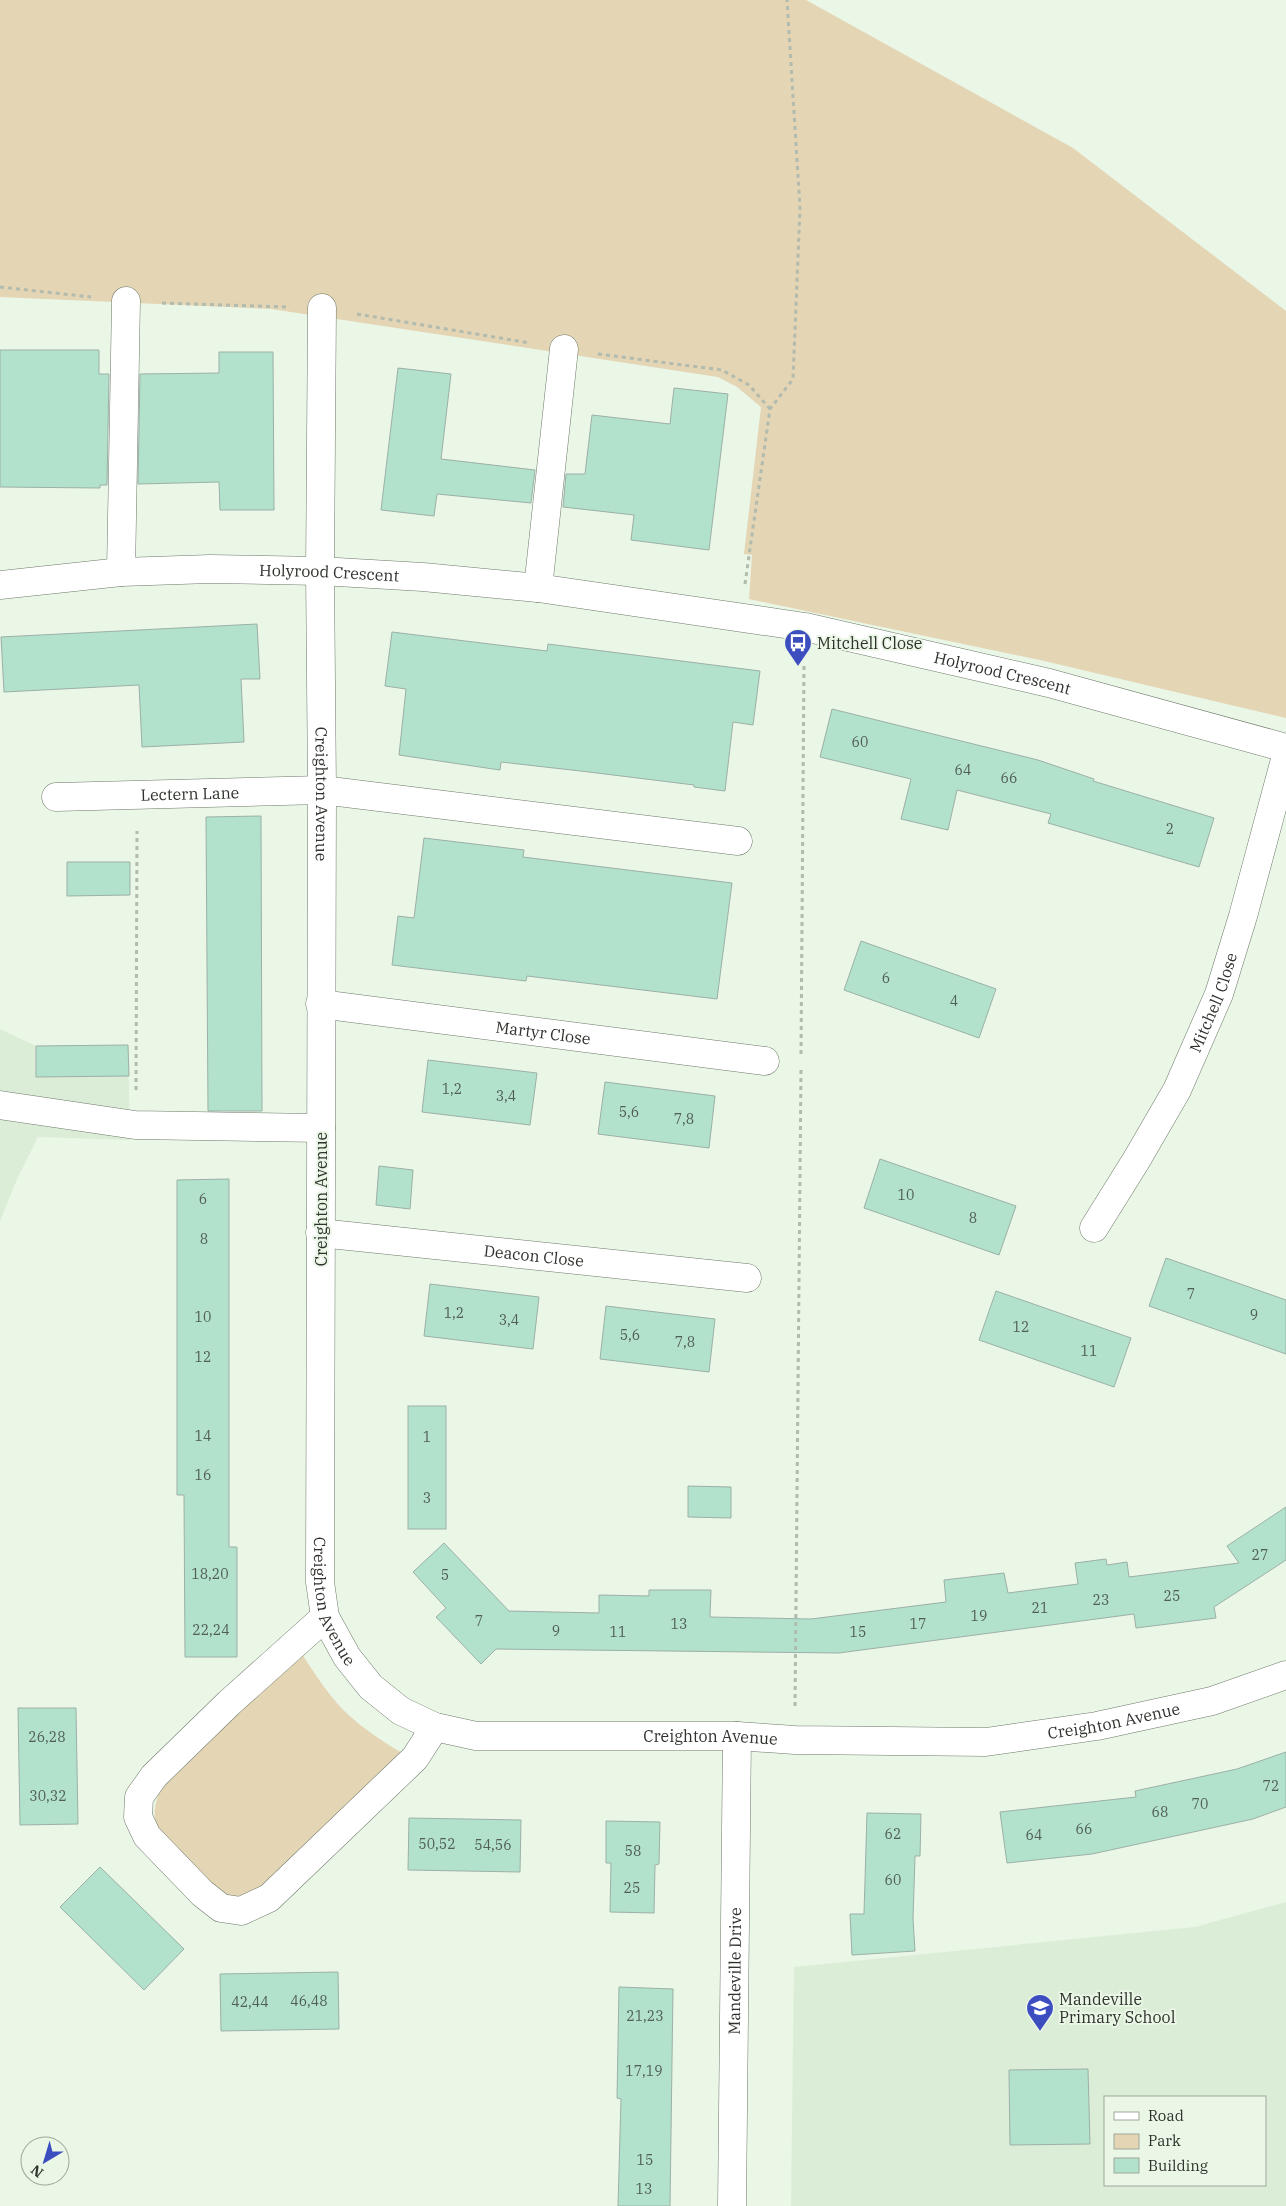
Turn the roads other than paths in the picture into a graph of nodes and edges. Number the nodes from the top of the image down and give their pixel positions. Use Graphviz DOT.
graph roads {
  1 [pos="126,302"];
  2 [pos="322,308"];
  3 [pos="564,349"];
  4 [pos="320,571"];
  5 [pos="121,572"];
  6 [pos="0,586"];
  7 [pos="538,588"];
  8 [pos="1286,748"];
  9 [pos="1286,756"];
  10 [pos="322,790"];
  11 [pos="56,797"];
  12 [pos="738,841"];
  13 [pos="320,1004"];
  14 [pos="765,1061"];
  15 [pos="0,1105"];
  16 [pos="321,1128"];
  17 [pos="1094,1228"];
  18 [pos="320,1233"];
  19 [pos="747,1278"];
  20 [pos="325,1617"];
  21 [pos="1286,1675"];
  22 [pos="434,1727"];
  23 [pos="737,1736"];
  24 [pos="732,2206"];
  1 -- 5 [label="street"];
  2 -- 4 [label="street, Creighton Avenue"];
  3 -- 7 [label="street"];
  4 -- 5 [label="street, Holyrood Crescent"];
  4 -- 7 [label="street, Holyrood Crescent"];
  4 -- 10 [label="street, Creighton Avenue"];
  5 -- 6 [label="street, Holyrood Crescent"];
  7 -- 8 [label="street, Holyrood Crescent"];
  9 -- 17 [label="street, Mitchell Close"];
  10 -- 11 [label="street, Lectern Lane"];
  10 -- 12 [label="street, Lectern Lane"];
  10 -- 13 [label="street, Creighton Avenue"];
  13 -- 14 [label="street, Martyr Close"];
  13 -- 16 [label="street, Creighton Avenue"];
  15 -- 16 [label="street"];
  16 -- 18 [label="street, Creighton Avenue"];
  18 -- 19 [label="street, Deacon Close"];
  18 -- 20 [label="street, Creighton Avenue"];
  20 -- 22 [label="street, Creighton Avenue"];
  20 -- 22 [label="street"];
  21 -- 23 [label="street, Creighton Avenue"];
  22 -- 23 [label="street, Creighton Avenue"];
  23 -- 24 [label="street, Mandeville Drive"];
}
